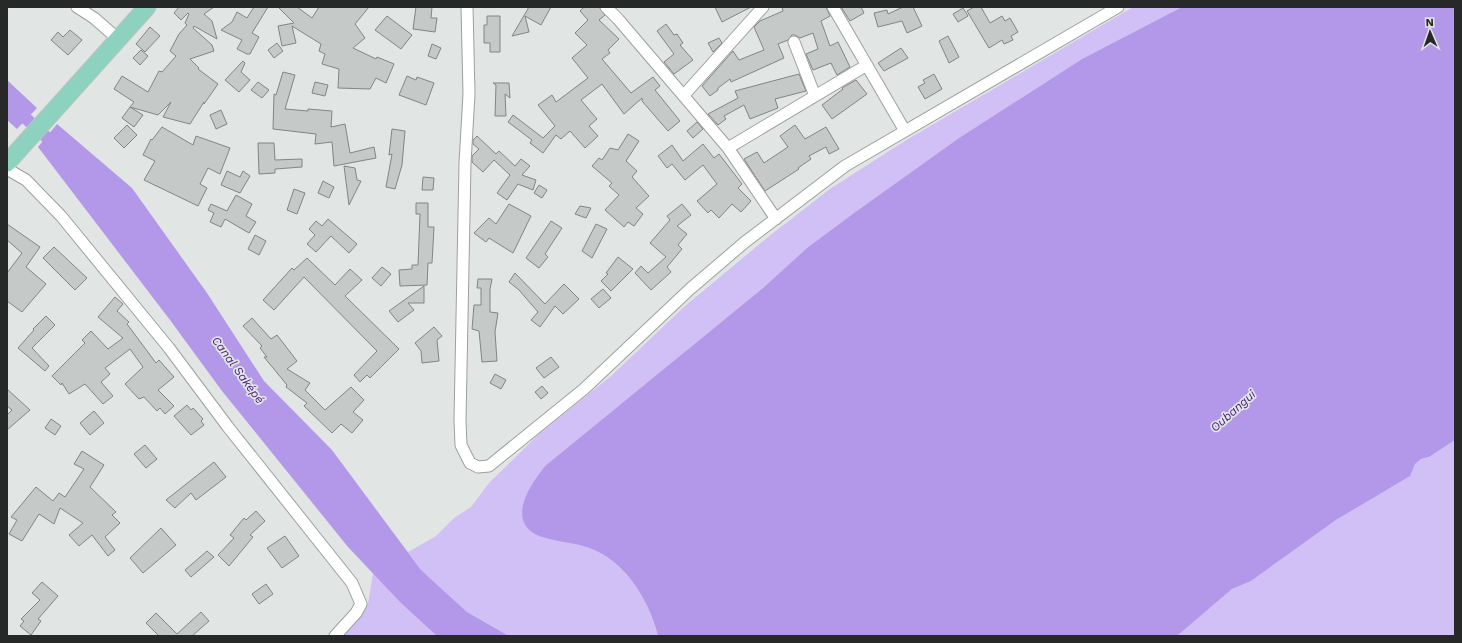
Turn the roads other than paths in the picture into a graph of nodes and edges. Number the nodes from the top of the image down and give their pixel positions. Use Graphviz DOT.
graph roads {
  1 [pos="77,7"];
  2 [pos="146,7"];
  3 [pos="467,7"];
  4 [pos="606,7"];
  5 [pos="763,7"];
  6 [pos="833,7"];
  7 [pos="1118,7"];
  8 [pos="118,39"];
  9 [pos="794,42"];
  10 [pos="867,65"];
  11 [pos="684,95"];
  12 [pos="815,96"];
  13 [pos="905,131"];
  14 [pos="728,148"];
  15 [pos="9,163"];
  16 [pos="776,218"];
  17 [pos="335,636"];
  1 -- 8 [label="street"];
  2 -- 8 [label="main road"];
  3 -- 16 [label="street"];
  4 -- 11 [label="street"];
  5 -- 11 [label="street"];
  6 -- 10 [label="street"];
  7 -- 13 [label="street"];
  8 -- 15 [label="main road"];
  9 -- 12 [label="street"];
  10 -- 12 [label="street"];
  10 -- 13 [label="street"];
  11 -- 14 [label="street"];
  12 -- 14 [label="street"];
  13 -- 16 [label="street"];
  14 -- 16 [label="street"];
  15 -- 17 [label="street"];
}
